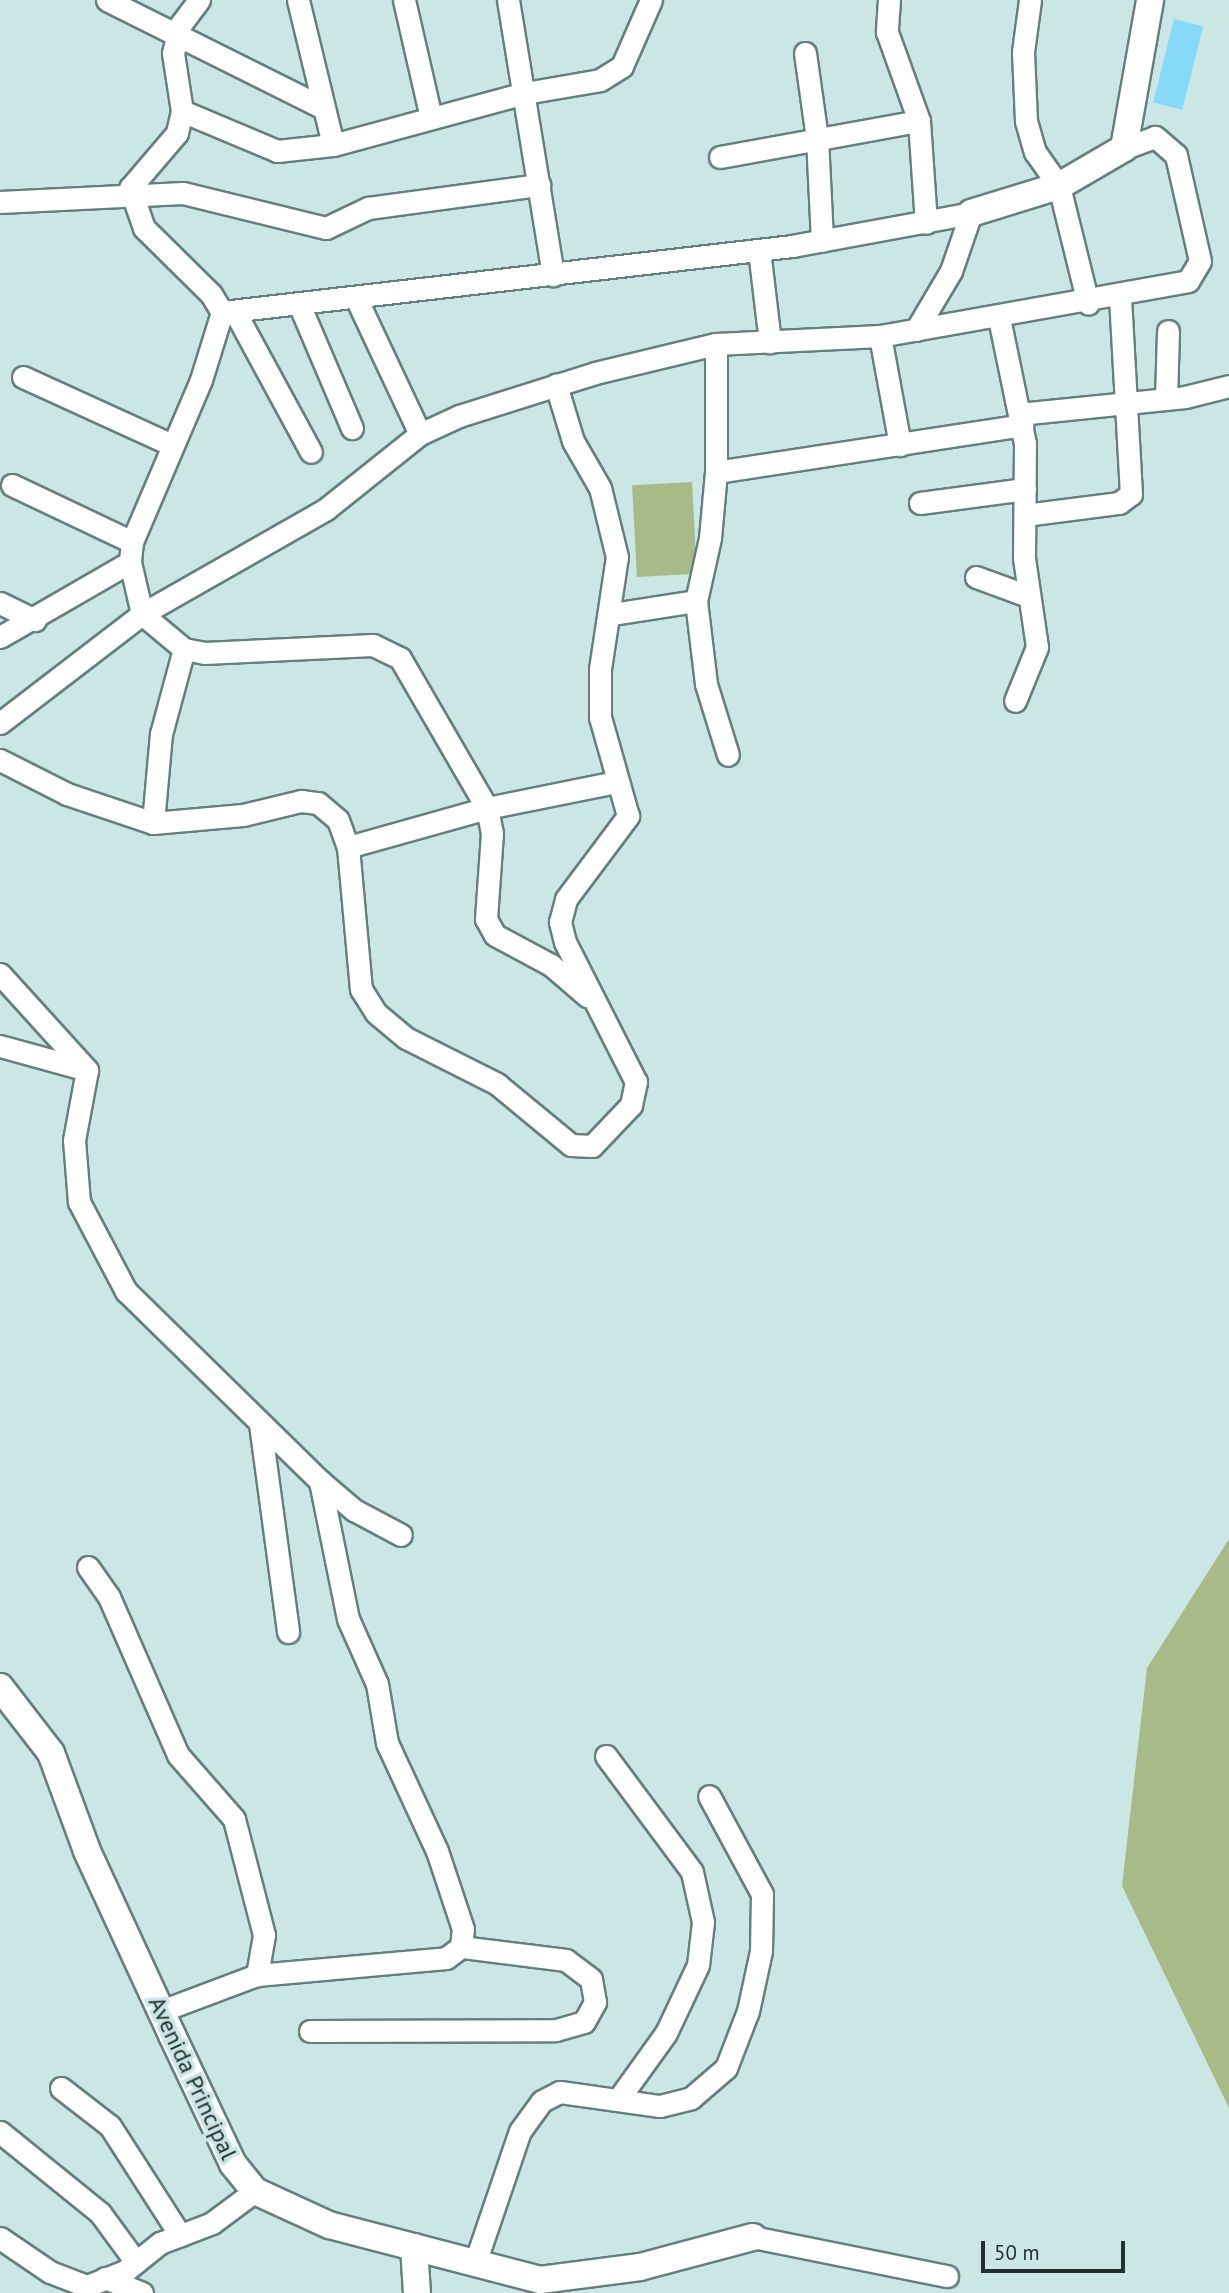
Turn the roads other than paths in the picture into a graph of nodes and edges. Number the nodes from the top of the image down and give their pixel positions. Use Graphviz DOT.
graph roads {
  1 [pos="107,0"];
  2 [pos="199,0"];
  3 [pos="298,0"];
  4 [pos="404,0"];
  5 [pos="508,0"];
  6 [pos="652,0"];
  7 [pos="889,0"];
  8 [pos="1030,0"];
  9 [pos="1150,0"];
  10 [pos="177,36"];
  11 [pos="805,53"];
  12 [pos="525,93"];
  13 [pos="324,108"];
  14 [pos="182,111"];
  15 [pos="431,118"];
  16 [pos="919,121"];
  17 [pos="817,138"];
  18 [pos="333,145"];
  19 [pos="1124,148"];
  20 [pos="720,157"];
  21 [pos="540,185"];
  22 [pos="1059,186"];
  23 [pos="131,195"];
  24 [pos="0,202"];
  25 [pos="971,213"];
  26 [pos="926,223"];
  27 [pos="822,240"];
  28 [pos="759,250"];
  29 [pos="553,275"];
  30 [pos="356,298"];
  31 [pos="1120,298"];
  32 [pos="1088,303"];
  33 [pos="299,304"];
  34 [pos="229,312"];
  35 [pos="999,318"];
  36 [pos="916,331"];
  37 [pos="1168,331"];
  38 [pos="880,336"];
  39 [pos="770,342"];
  40 [pos="716,344"];
  41 [pos="23,377"];
  42 [pos="556,385"];
  43 [pos="1229,386"];
  44 [pos="1166,398"];
  45 [pos="1129,401"];
  46 [pos="1021,420"];
  47 [pos="352,428"];
  48 [pos="420,434"];
  49 [pos="170,444"];
  50 [pos="900,445"];
  51 [pos="312,452"];
  52 [pos="716,472"];
  53 [pos="12,485"];
  54 [pos="1025,489"];
  55 [pos="919,503"];
  56 [pos="1024,515"];
  57 [pos="131,552"];
  58 [pos="976,577"];
  59 [pos="1028,596"];
  60 [pos="696,601"];
  61 [pos="0,603"];
  62 [pos="142,614"];
  63 [pos="612,614"];
  64 [pos="34,620"];
  65 [pos="0,637"];
  66 [pos="184,649"];
  67 [pos="1015,701"];
  68 [pos="0,723"];
  69 [pos="728,755"];
  70 [pos="0,760"];
  71 [pos="616,782"];
  72 [pos="487,808"];
  73 [pos="153,823"];
  74 [pos="348,847"];
  75 [pos="0,974"];
  76 [pos="594,1002"];
  77 [pos="0,1046"];
  78 [pos="87,1070"];
  79 [pos="260,1424"];
  80 [pos="320,1481"];
  81 [pos="401,1535"];
  82 [pos="88,1567"];
  83 [pos="288,1632"];
  84 [pos="0,1687"];
  85 [pos="606,1756"];
  86 [pos="709,1797"];
  87 [pos="461,1947"];
  88 [pos="257,1975"];
  89 [pos="161,2011"];
  90 [pos="310,2031"];
  91 [pos="61,2088"];
  92 [pos="620,2097"];
  93 [pos="0,2132"];
  94 [pos="255,2191"];
  95 [pos="180,2235"];
  96 [pos="753,2237"];
  97 [pos="0,2238"];
  98 [pos="414,2247"];
  99 [pos="26,2256"];
  100 [pos="0,2260"];
  101 [pos="136,2262"];
  102 [pos="475,2263"];
  103 [pos="947,2276"];
  104 [pos="105,2278"];
  105 [pos="142,2293"];
  106 [pos="417,2293"];
  1 -- 10 [label="street"];
  2 -- 10 [label="street"];
  3 -- 13 [label="street"];
  4 -- 15 [label="street"];
  5 -- 12 [label="street"];
  6 -- 12 [label="street"];
  7 -- 16 [label="street"];
  8 -- 22 [label="street"];
  9 -- 19 [label="street"];
  10 -- 13 [label="street"];
  10 -- 14 [label="street"];
  11 -- 17 [label="street"];
  12 -- 15 [label="street"];
  12 -- 21 [label="street"];
  13 -- 18 [label="street"];
  14 -- 18 [label="street"];
  14 -- 23 [label="street"];
  15 -- 18 [label="street"];
  16 -- 17 [label="street"];
  16 -- 26 [label="street"];
  17 -- 20 [label="street"];
  17 -- 27 [label="street"];
  19 -- 22 [label="street"];
  19 -- 31 [label="street"];
  21 -- 23 [label="street"];
  21 -- 29 [label="street"];
  22 -- 25 [label="street"];
  22 -- 32 [label="street"];
  23 -- 24 [label="street"];
  23 -- 34 [label="street"];
  25 -- 26 [label="street"];
  25 -- 36 [label="street"];
  26 -- 27 [label="street"];
  27 -- 28 [label="street"];
  28 -- 29 [label="street"];
  28 -- 39 [label="street"];
  29 -- 30 [label="street"];
  30 -- 33 [label="street"];
  30 -- 48 [label="street"];
  31 -- 32 [label="street"];
  31 -- 45 [label="street"];
  32 -- 35 [label="street"];
  33 -- 34 [label="street"];
  33 -- 47 [label="street"];
  34 -- 49 [label="street"];
  34 -- 51 [label="street"];
  35 -- 36 [label="street"];
  35 -- 46 [label="street"];
  36 -- 38 [label="street"];
  37 -- 44 [label="street"];
  38 -- 39 [label="street"];
  38 -- 50 [label="street"];
  39 -- 40 [label="street"];
  40 -- 42 [label="street"];
  40 -- 52 [label="street"];
  41 -- 49 [label="street"];
  42 -- 48 [label="street"];
  42 -- 63 [label="street"];
  43 -- 44 [label="street"];
  44 -- 45 [label="street"];
  45 -- 46 [label="street"];
  45 -- 56 [label="street"];
  46 -- 50 [label="street"];
  46 -- 54 [label="street"];
  48 -- 62 [label="street"];
  49 -- 57 [label="street"];
  50 -- 52 [label="street"];
  52 -- 60 [label="street"];
  53 -- 57 [label="street"];
  54 -- 55 [label="street"];
  54 -- 56 [label="street"];
  56 -- 59 [label="street"];
  57 -- 62 [label="street"];
  57 -- 64 [label="street"];
  58 -- 59 [label="street"];
  59 -- 67 [label="street"];
  60 -- 63 [label="street"];
  60 -- 69 [label="street"];
  61 -- 64 [label="street"];
  62 -- 66 [label="street"];
  62 -- 68 [label="street"];
  63 -- 71 [label="street"];
  64 -- 65 [label="street"];
  66 -- 72 [label="street"];
  66 -- 73 [label="street"];
  70 -- 73 [label="street"];
  71 -- 72 [label="street"];
  71 -- 76 [label="street"];
  72 -- 74 [label="street"];
  72 -- 76 [label="street"];
  73 -- 74 [label="street"];
  74 -- 76 [label="street"];
  75 -- 78 [label="street"];
  77 -- 78 [label="street"];
  78 -- 79 [label="street"];
  79 -- 80 [label="street"];
  79 -- 83 [label="street"];
  80 -- 81 [label="street"];
  80 -- 87 [label="street"];
  82 -- 88 [label="street"];
  84 -- 89 [label="street, Avenida Principal"];
  85 -- 92 [label="street"];
  86 -- 92 [label="street"];
  87 -- 88 [label="street"];
  87 -- 90 [label="street"];
  88 -- 89 [label="street"];
  89 -- 94 [label="street, Avenida Principal"];
  91 -- 95 [label="street"];
  92 -- 102 [label="street"];
  93 -- 101 [label="street"];
  94 -- 95 [label="street"];
  94 -- 98 [label="street, Avenida Principal"];
  95 -- 101 [label="street"];
  96 -- 102 [label="street, Avenida Principal"];
  96 -- 103 [label="street"];
  97 -- 99 [label="street"];
  98 -- 102 [label="street, Avenida Principal"];
  98 -- 106 [label="street"];
  99 -- 100 [label="street"];
  99 -- 104 [label="street"];
  101 -- 104 [label="street"];
  104 -- 105 [label="street"];
}
